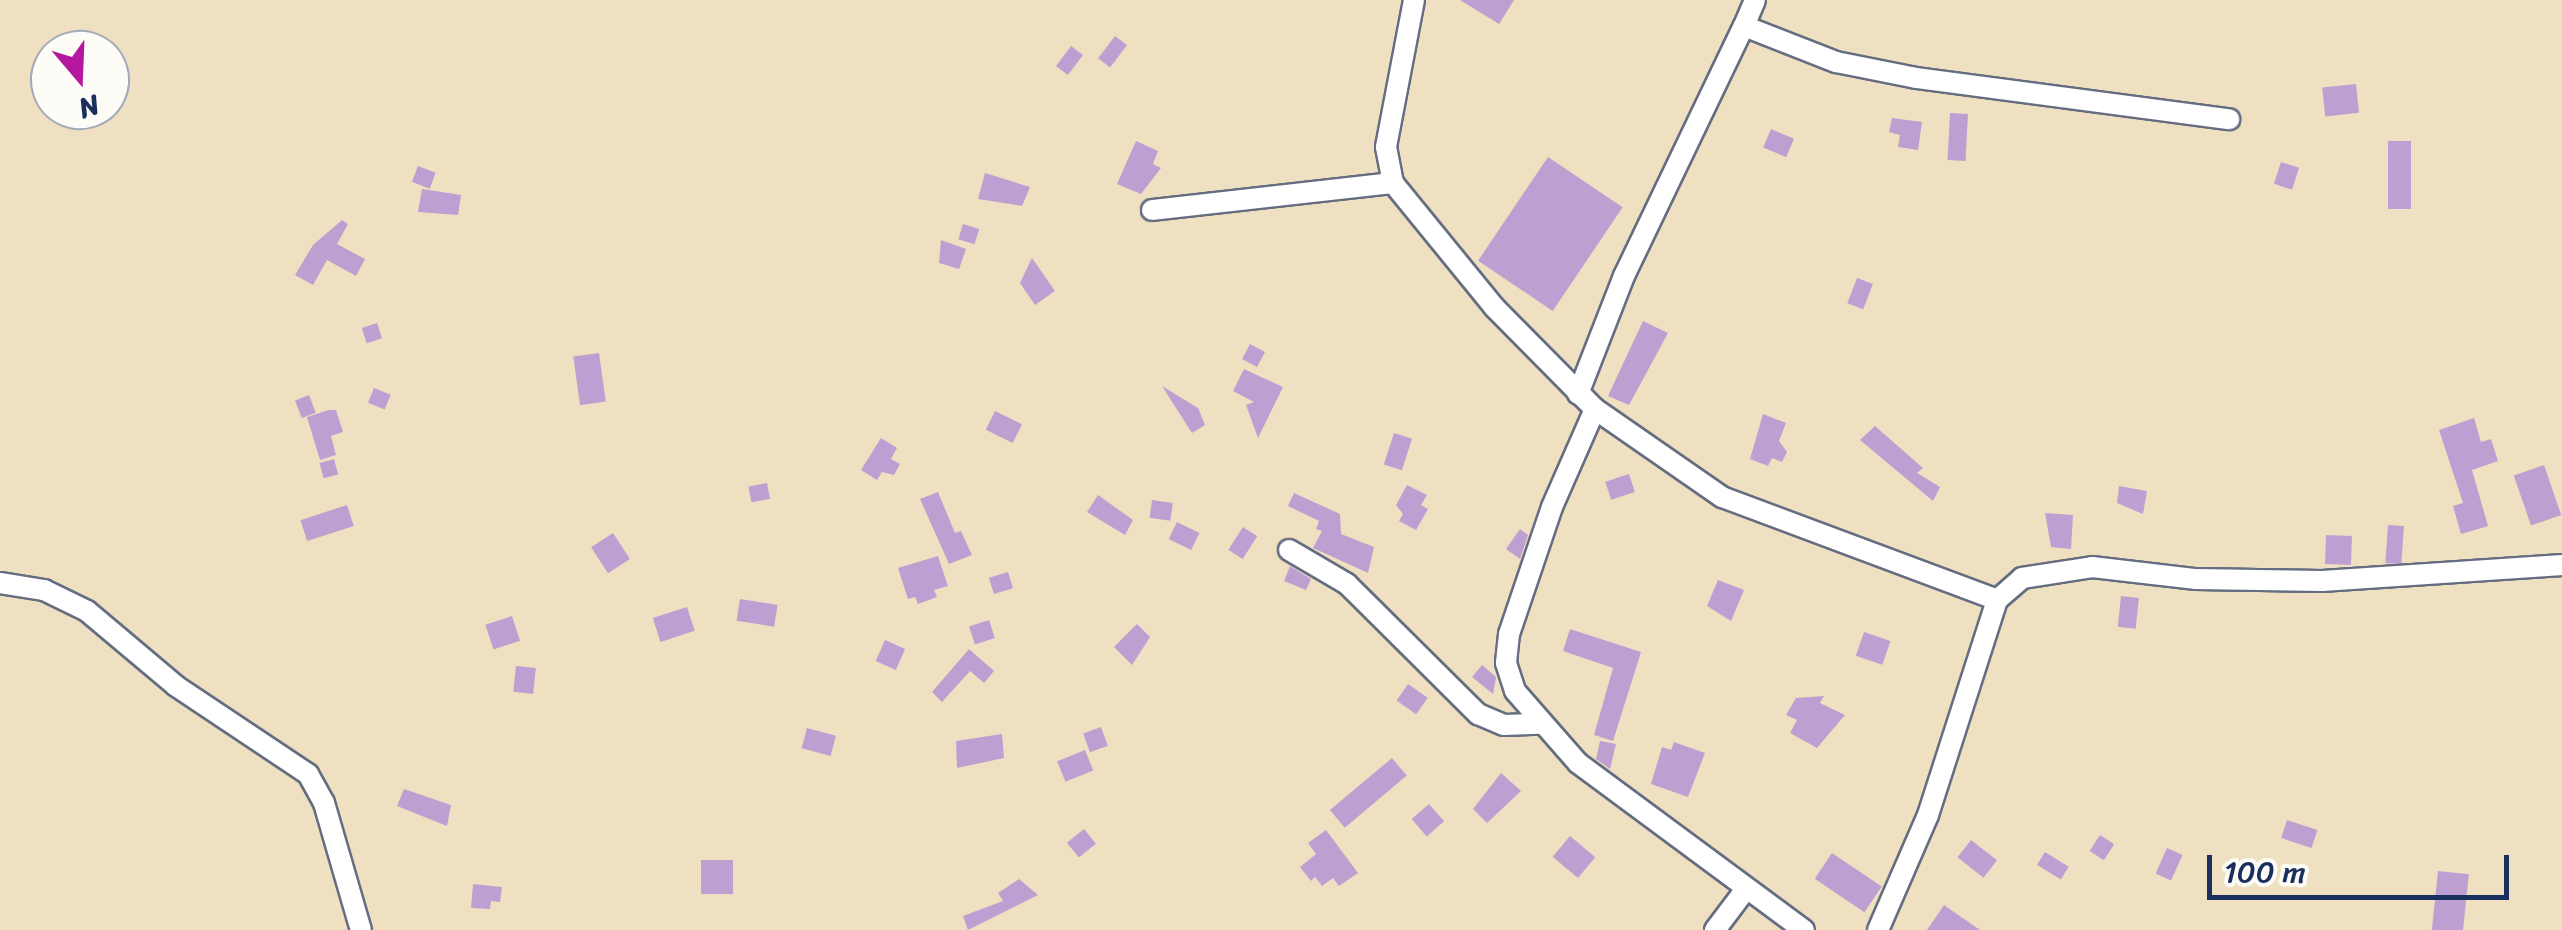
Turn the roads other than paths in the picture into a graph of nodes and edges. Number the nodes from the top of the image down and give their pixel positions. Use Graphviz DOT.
graph roads {
  1 [pos="1414,0"];
  2 [pos="1755,0"];
  3 [pos="1744,26"];
  4 [pos="2229,119"];
  5 [pos="1393,183"];
  6 [pos="1152,210"];
  7 [pos="1578,394"];
  8 [pos="1596,410"];
  9 [pos="1289,550"];
  10 [pos="2562,565"];
  11 [pos="0,583"];
  12 [pos="1997,600"];
  13 [pos="1538,724"];
  14 [pos="1746,889"];
  15 [pos="361,930"];
  16 [pos="1715,930"];
  17 [pos="1804,930"];
  18 [pos="1878,930"];
  1 -- 5 [label="street"];
  2 -- 3 [label="street"];
  3 -- 4 [label="street"];
  3 -- 7 [label="street"];
  5 -- 6 [label="street"];
  5 -- 7 [label="street"];
  7 -- 8 [label="street"];
  8 -- 12 [label="street"];
  8 -- 13 [label="street"];
  9 -- 13 [label="street"];
  10 -- 12 [label="street"];
  11 -- 15 [label="street"];
  12 -- 18 [label="street"];
  13 -- 14 [label="street"];
  14 -- 16 [label="street"];
  14 -- 17 [label="street"];
}
